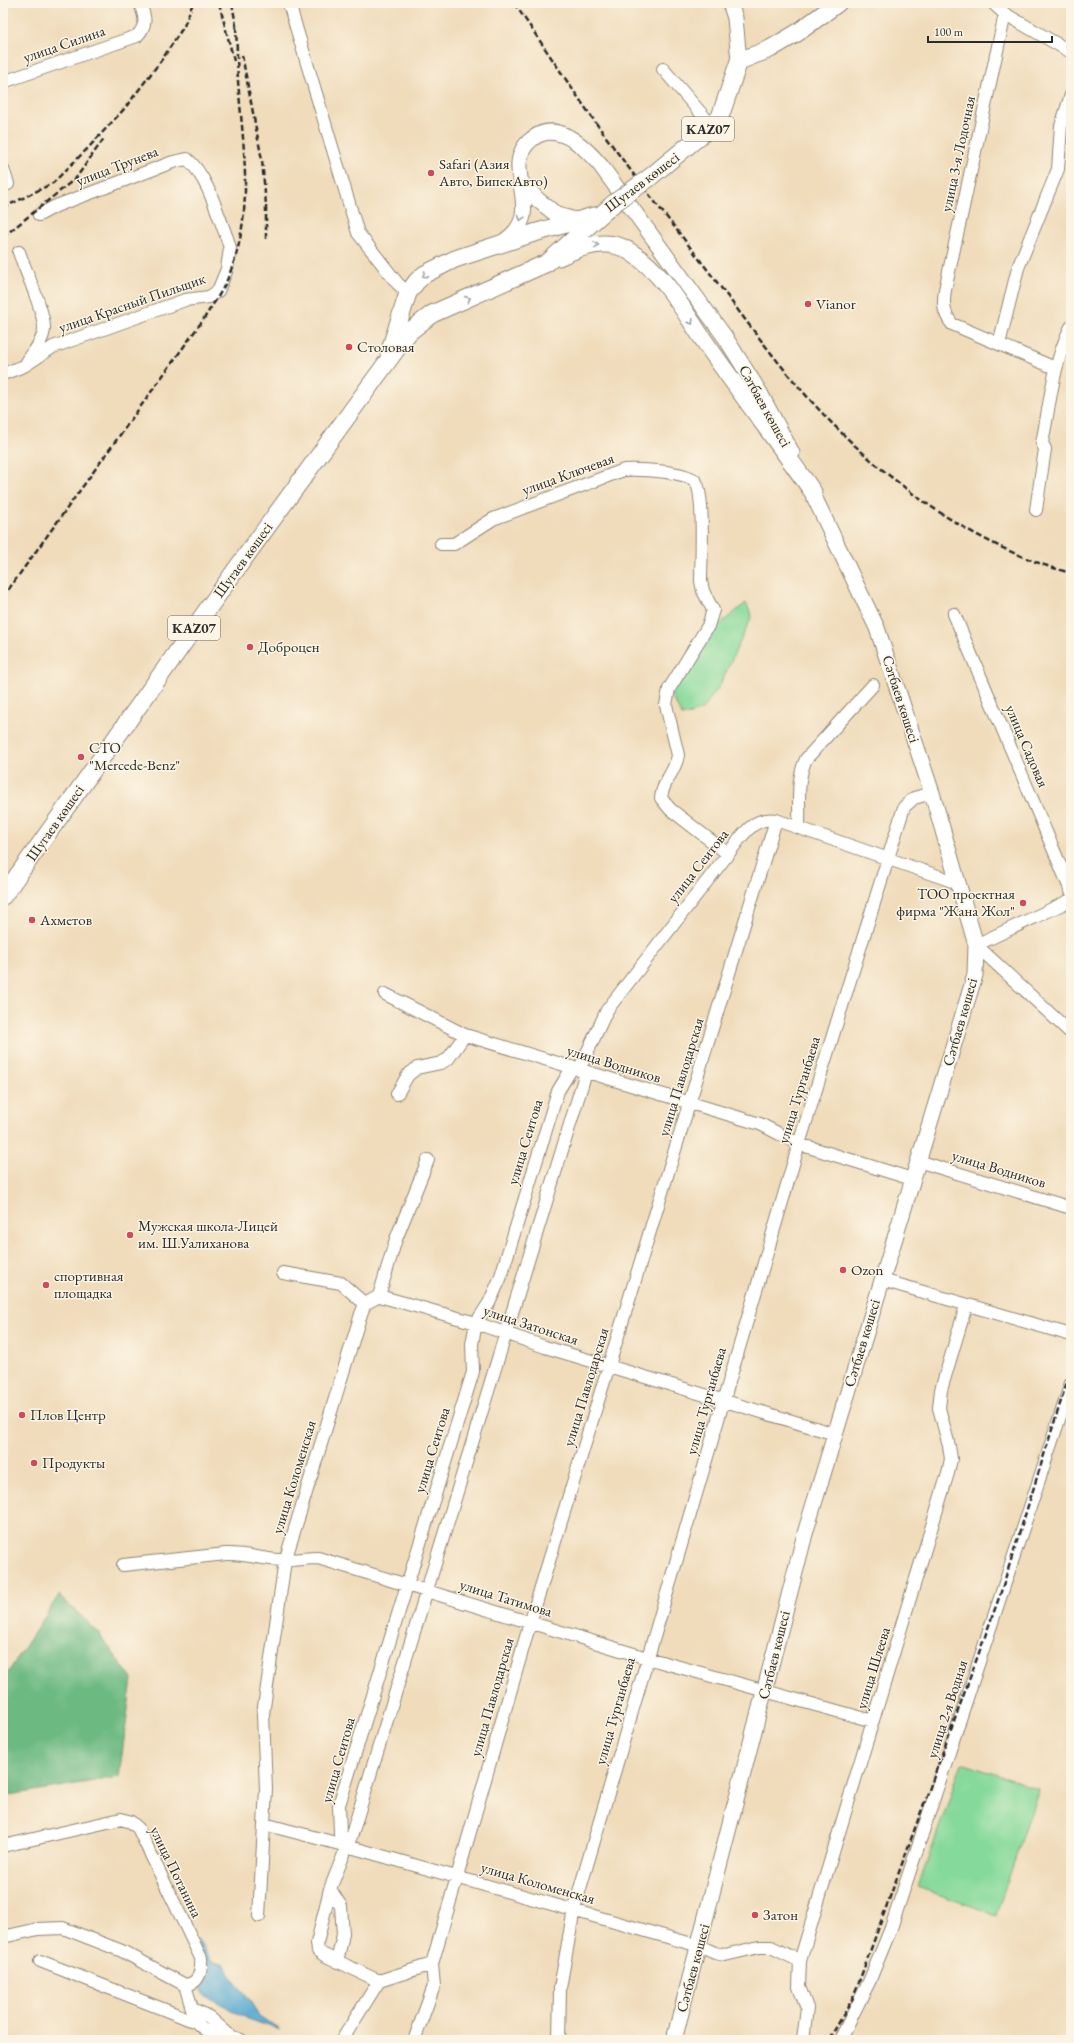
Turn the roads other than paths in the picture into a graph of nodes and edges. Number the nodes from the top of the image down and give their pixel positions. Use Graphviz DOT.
graph roads {
  1 [pos="140,3"];
  2 [pos="730,3"];
  3 [pos="838,3"];
  4 [pos="993,3"];
  5 [pos="290,7"];
  6 [pos="1004,14"];
  7 [pos="1071,52"];
  8 [pos="739,60"];
  9 [pos="663,69"];
  10 [pos="3,82"];
  11 [pos="1071,95"];
  12 [pos="712,126"];
  13 [pos="3,169"];
  14 [pos="522,183"];
  15 [pos="8,184"];
  16 [pos="607,209"];
  17 [pos="39,215"];
  18 [pos="579,221"];
  19 [pos="534,233"];
  20 [pos="500,245"];
  21 [pos="19,252"];
  22 [pos="546,263"];
  23 [pos="223,280"];
  24 [pos="408,293"];
  25 [pos="432,314"];
  26 [pos="1071,327"];
  27 [pos="999,344"];
  28 [pos="387,361"];
  29 [pos="24,366"];
  30 [pos="1055,368"];
  31 [pos="3,374"];
  32 [pos="813,492"];
  33 [pos="1036,510"];
  34 [pos="441,544"];
  35 [pos="954,614"];
  36 [pos="872,685"];
  37 [pos="932,793"];
  38 [pos="776,820"];
  39 [pos="799,828"];
  40 [pos="728,854"];
  41 [pos="887,858"];
  42 [pos="958,883"];
  43 [pos="1071,891"];
  44 [pos="3,896"];
  45 [pos="1071,900"];
  46 [pos="976,945"];
  47 [pos="385,994"];
  48 [pos="1071,1033"];
  49 [pos="465,1035"];
  50 [pos="579,1070"];
  51 [pos="397,1094"];
  52 [pos="690,1104"];
  53 [pos="799,1144"];
  54 [pos="428,1160"];
  55 [pos="918,1161"];
  56 [pos="912,1179"];
  57 [pos="1071,1208"];
  58 [pos="283,1273"];
  59 [pos="882,1280"];
  60 [pos="379,1296"];
  61 [pos="365,1304"];
  62 [pos="966,1306"];
  63 [pos="476,1323"];
  64 [pos="506,1333"];
  65 [pos="1071,1335"];
  66 [pos="609,1367"];
  67 [pos="1071,1383"];
  68 [pos="722,1400"];
  69 [pos="835,1434"];
  70 [pos="286,1561"];
  71 [pos="123,1565"];
  72 [pos="408,1585"];
  73 [pos="427,1591"];
  74 [pos="530,1623"];
  75 [pos="647,1658"];
  76 [pos="764,1692"];
  77 [pos="873,1721"];
  78 [pos="264,1824"];
  79 [pos="3,1846"];
  80 [pos="347,1846"];
  81 [pos="457,1877"];
  82 [pos="330,1889"];
  83 [pos="574,1909"];
  84 [pos="259,1916"];
  85 [pos="3,1937"];
  86 [pos="699,1946"];
  87 [pos="40,1961"];
  88 [pos="800,1961"];
  89 [pos="337,1962"];
  90 [pos="432,1964"];
  91 [pos="379,1980"];
  92 [pos="185,1985"];
  93 [pos="193,2009"];
  94 [pos="196,2022"];
  95 [pos="229,2035"];
  96 [pos="415,2038"];
  97 [pos="241,2040"];
  98 [pos="342,2040"];
  99 [pos="559,2040"];
  100 [pos="674,2040"];
  101 [pos="803,2040"];
  102 [pos="840,2040"];
  1 -- 10 [label="street, улица Силина"];
  2 -- 8 [label="main road, Шугаев көшесі"];
  3 -- 8 [label="highway"];
  4 -- 6 [label="street"];
  5 -- 24 [label="street"];
  6 -- 7 [label="street"];
  6 -- 27 [label="street, улица 3-я Лодочная"];
  8 -- 12 [label="highway, Шугаев көшесі / KAZ07"];
  9 -- 12 [label="street"];
  11 -- 27 [label="street"];
  12 -- 16 [label="highway, Шугаев көшесі / KAZ07, bridge"];
  13 -- 15 [label="street"];
  14 -- 18 [label="main road"];
  14 -- 20 [label="main road, Сәтбаев көшесі, one-way"];
  14 -- 32 [label="main road, Сәтбаев көшесі"];
  16 -- 18 [label="highway, Шугаев көшесі"];
  16 -- 22 [label="highway, Шугаев көшесі / KAZ07"];
  17 -- 23 [label="street, улица Трунева"];
  18 -- 19 [label="highway, KAZ07"];
  19 -- 20 [label="highway, Шугаев көшесі / KAZ07"];
  19 -- 22 [label="highway"];
  20 -- 24 [label="highway, Шугаев көшесі / KAZ07, one-way"];
  21 -- 29 [label="street"];
  25 -- 22 [label="highway, Шугаев көшесі / KAZ07, one-way"];
  22 -- 32 [label="highway, one-way"];
  23 -- 29 [label="street, улица Красный Пильщик"];
  24 -- 25 [label="highway"];
  24 -- 28 [label="highway, Шугаев көшесі / KAZ07"];
  25 -- 28 [label="highway, Шугаев көшесі / KAZ07"];
  26 -- 30 [label="street"];
  27 -- 30 [label="street, улица 3-я Лодочная"];
  28 -- 44 [label="highway, Шугаев көшесі / KAZ07"];
  29 -- 31 [label="street, улица Красный Пильщик"];
  30 -- 33 [label="street"];
  32 -- 37 [label="main road, Сәтбаев көшесі"];
  34 -- 40 [label="street, улица Ключевая"];
  35 -- 43 [label="street, улица Садовая"];
  36 -- 39 [label="street"];
  37 -- 41 [label="street, улица Турганбаева"];
  37 -- 42 [label="main road, Сәтбаев көшесі"];
  38 -- 39 [label="street, улица Сеитова"];
  38 -- 40 [label="street, улица Сеитова"];
  38 -- 52 [label="street, улица Павлодарская"];
  39 -- 41 [label="street, улица Сеитова"];
  40 -- 50 [label="street, улица Сеитова"];
  41 -- 42 [label="street, улица Сеитова"];
  41 -- 53 [label="street, улица Турганбаева"];
  42 -- 46 [label="main road, Сәтбаев көшесі"];
  45 -- 46 [label="street"];
  46 -- 48 [label="street"];
  46 -- 55 [label="main road, Сәтбаев көшесі"];
  47 -- 49 [label="street, улица Водников"];
  49 -- 50 [label="street, улица Водников"];
  49 -- 51 [label="street"];
  50 -- 52 [label="street, улица Водников"];
  50 -- 63 [label="street, улица Сеитова"];
  50 -- 64 [label="street, улица Сеитова"];
  52 -- 53 [label="street, улица Водников"];
  52 -- 66 [label="street, улица Павлодарская"];
  53 -- 56 [label="street, улица Водников"];
  53 -- 68 [label="street, улица Турганбаева"];
  54 -- 60 [label="street"];
  55 -- 56 [label="main road, Сәтбаев көшесі"];
  55 -- 57 [label="street, улица Водников"];
  56 -- 59 [label="main road, Сәтбаев көшесі"];
  58 -- 61 [label="street"];
  59 -- 62 [label="street"];
  59 -- 69 [label="main road, Сәтбаев көшесі"];
  60 -- 61 [label="street"];
  60 -- 63 [label="street, улица Затонская"];
  61 -- 70 [label="street, улица Коломенская"];
  62 -- 65 [label="street"];
  62 -- 77 [label="street, улица Шлеева"];
  63 -- 64 [label="street, улица Затонская"];
  63 -- 72 [label="street, улица Сеитова"];
  64 -- 66 [label="street, улица Затонская"];
  64 -- 73 [label="street, улица Сеитова"];
  66 -- 68 [label="street, улица Затонская"];
  66 -- 74 [label="street, улица Павлодарская"];
  67 -- 102 [label="street, улица 2-я Водная"];
  68 -- 69 [label="street, улица Затонская"];
  68 -- 75 [label="street, улица Турганбаева"];
  69 -- 76 [label="main road, Сәтбаев көшесі"];
  70 -- 71 [label="street, улица Татимова"];
  70 -- 72 [label="street, улица Татимова"];
  70 -- 78 [label="street, улица Коломенская"];
  72 -- 73 [label="street, улица Татимова"];
  72 -- 80 [label="street, улица Сеитова"];
  73 -- 74 [label="street, улица Татимова"];
  73 -- 80 [label="street, улица Сеитова"];
  74 -- 75 [label="street, улица Татимова"];
  74 -- 81 [label="street, улица Павлодарская"];
  75 -- 76 [label="street, улица Татимова"];
  75 -- 83 [label="street, улица Турганбаева"];
  76 -- 77 [label="street, улица Татимова"];
  76 -- 86 [label="main road, Сәтбаев көшесі"];
  77 -- 88 [label="street, улица Шлеева"];
  78 -- 80 [label="street, улица Коломенская"];
  78 -- 84 [label="street, улица Коломенская"];
  79 -- 92 [label="street, улица Потанина"];
  80 -- 81 [label="street, улица Коломенская"];
  80 -- 82 [label="street, улица Сеитова"];
  81 -- 83 [label="street, улица Коломенская"];
  81 -- 90 [label="street, улица Павлодарская"];
  82 -- 89 [label="street"];
  82 -- 89 [label="street, улица Сеитова"];
  83 -- 86 [label="street, улица Коломенская"];
  83 -- 99 [label="street, улица Турганбаева"];
  85 -- 92 [label="street"];
  86 -- 88 [label="street, улица Коломенская"];
  86 -- 100 [label="main road, Сәтбаев көшесі"];
  87 -- 94 [label="street"];
  88 -- 101 [label="street, улица Шлеева"];
  89 -- 91 [label="street, улица Сеитова"];
  90 -- 91 [label="street"];
  90 -- 96 [label="street, улица Павлодарская"];
  91 -- 98 [label="street"];
  92 -- 93 [label="street"];
  93 -- 94 [label="street"];
  93 -- 95 [label="street"];
  94 -- 95 [label="street"];
  95 -- 97 [label="street"];
}
